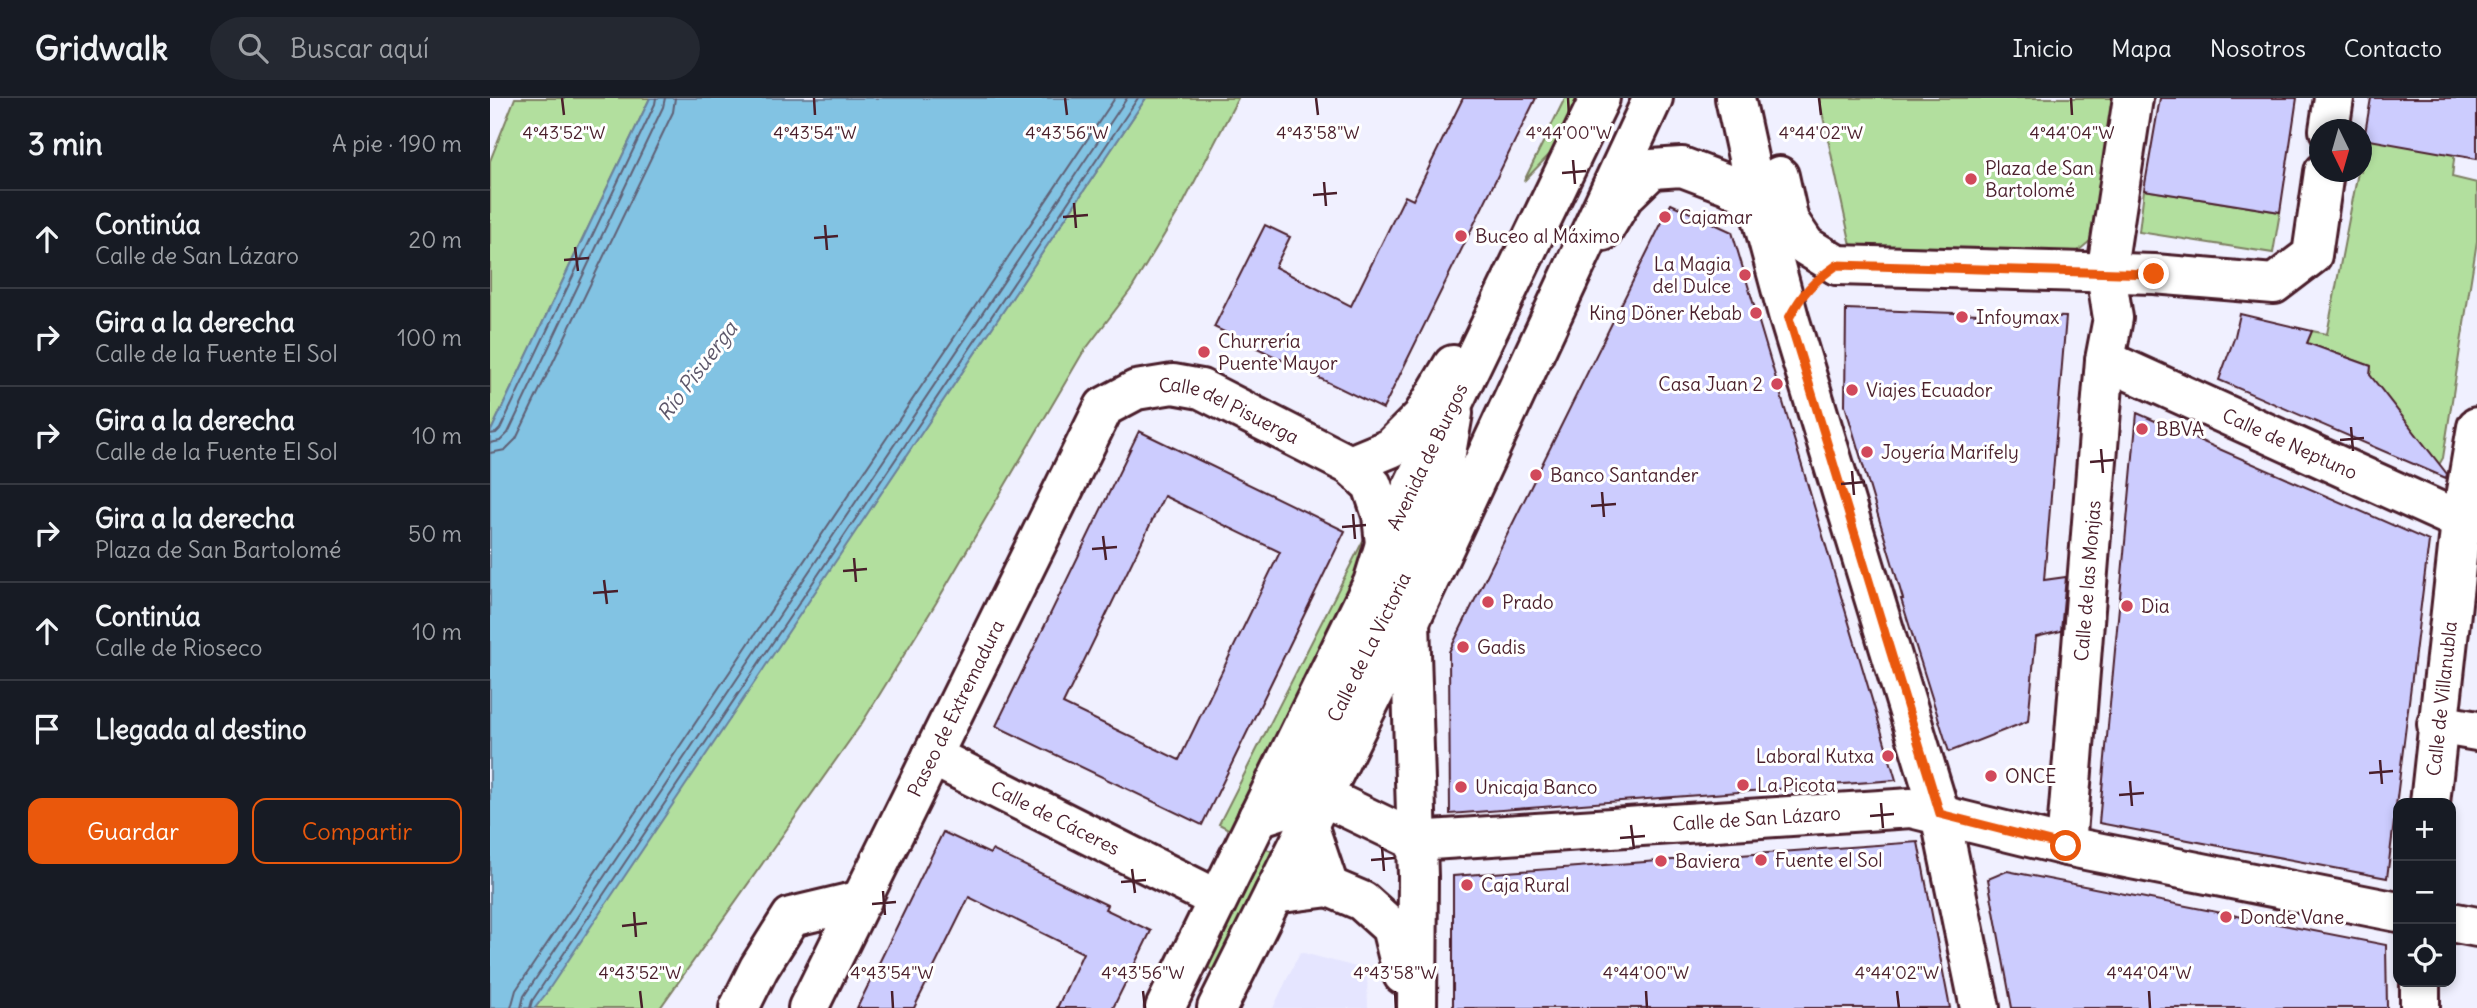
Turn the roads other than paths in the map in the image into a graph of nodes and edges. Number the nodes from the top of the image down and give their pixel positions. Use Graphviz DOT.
graph roads {
  1 [pos="1600,98"];
  2 [pos="1653,98"];
  3 [pos="1735,98"];
  4 [pos="1761,98"];
  5 [pos="2133,98"];
  6 [pos="2334,98"];
  7 [pos="2331,119"];
  8 [pos="2322,182"];
  9 [pos="1757,199"];
  10 [pos="1837,265"];
  11 [pos="2106,274"];
  12 [pos="1511,282"];
  13 [pos="1559,301"];
  14 [pos="1789,318"];
  15 [pos="2105,360"];
  16 [pos="1456,399"];
  17 [pos="1104,407"];
  18 [pos="2477,427"];
  19 [pos="1350,465"];
  20 [pos="2469,523"];
  21 [pos="1385,544"];
  22 [pos="1410,621"];
  23 [pos="2437,724"];
  24 [pos="2477,731"];
  25 [pos="932,756"];
  26 [pos="2430,798"];
  27 [pos="1311,807"];
  28 [pos="1940,814"];
  29 [pos="1258,817"];
  30 [pos="1416,841"];
  31 [pos="2066,846"];
  32 [pos="1329,887"];
  33 [pos="1274,894"];
  34 [pos="1217,899"];
  35 [pos="862,900"];
  36 [pos="2393,911"];
  37 [pos="2456,923"];
  38 [pos="2477,927"];
  39 [pos="2420,987"];
  40 [pos="739,1008"];
  41 [pos="808,1008"];
  42 [pos="1165,1008"];
  43 [pos="1217,1008"];
  44 [pos="1410,1008"];
  45 [pos="1417,1008"];
  46 [pos="1980,1008"];
  47 [pos="2420,1008"];
  1 -- 12 [label="main road, Avenida de Burgos"];
  2 -- 13 [label="main road"];
  3 -- 9 [label="main road"];
  4 -- 10 [label="main road"];
  5 -- 11 [label="main road"];
  6 -- 7 [label="main road"];
  8 -- 11 [label="main road"];
  9 -- 13 [label="main road"];
  9 -- 14 [label="main road"];
  10 -- 11 [label="main road"];
  10 -- 14 [label="main road"];
  11 -- 15 [label="main road, Calle de las Monjas"];
  12 -- 16 [label="main road, Avenida de Burgos"];
  12 -- 19 [label="main road"];
  13 -- 22 [label="main road"];
  14 -- 28 [label="main road"];
  15 -- 20 [label="main road, Calle de Neptuno"];
  15 -- 31 [label="main road, Calle de las Monjas"];
  16 -- 21 [label="main road, Avenida de Burgos"];
  16 -- 27 [label="main road, Calle de La Victoria"];
  17 -- 19 [label="main road, Calle del Pisuerga"];
  17 -- 25 [label="main road, Paseo de Extremadura"];
  18 -- 20 [label="main road, Calle de Villanubla"];
  19 -- 21 [label="main road, Calle del Pisuerga"];
  20 -- 23 [label="main road, Calle de Villanubla"];
  21 -- 29 [label="main road, Avenida de Burgos"];
  22 -- 27 [label="main road"];
  22 -- 30 [label="main road, Calle de La Victoria"];
  23 -- 24 [label="main road"];
  23 -- 26 [label="main road, Calle de Villanubla"];
  25 -- 34 [label="main road, Calle de Cáceres"];
  25 -- 35 [label="main road, Paseo de Extremadura"];
  27 -- 29 [label="main road"];
  27 -- 30 [label="main road, Calle de San Lázaro"];
  27 -- 32 [label="main road, Calle de La Victoria"];
  27 -- 33 [label="main road"];
  28 -- 30 [label="main road, Calle de San Lázaro"];
  28 -- 31 [label="main road, Calle de San Lázaro"];
  28 -- 46 [label="main road"];
  29 -- 34 [label="main road, Avenida de Burgos"];
  30 -- 45 [label="main road, Calle de La Victoria"];
  31 -- 36 [label="main road, Calle de San Lázaro"];
  32 -- 33 [label="main road"];
  32 -- 44 [label="main road"];
  33 -- 43 [label="main road"];
  34 -- 42 [label="main road, Avenida de Burgos"];
  35 -- 40 [label="main road"];
  35 -- 41 [label="main road, Paseo de Extremadura"];
  37 -- 38 [label="main road"];
  39 -- 47 [label="main road"];
}
